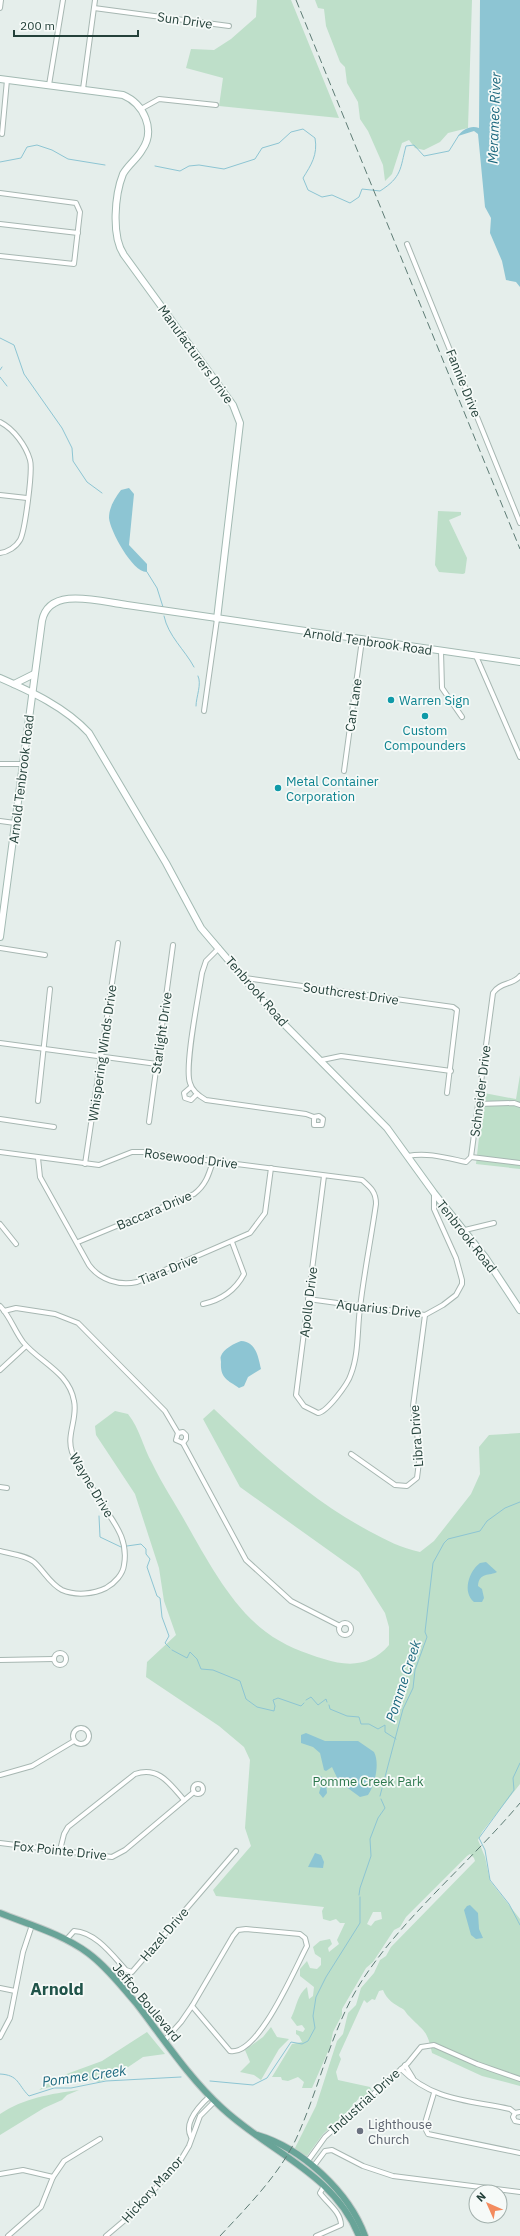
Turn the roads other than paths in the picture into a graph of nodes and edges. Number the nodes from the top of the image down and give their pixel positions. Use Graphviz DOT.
graph roads {
  1 [pos="1,0"];
  2 [pos="63,0"];
  3 [pos="95,0"];
  4 [pos="0,8"];
  5 [pos="94,8"];
  6 [pos="229,26"];
  7 [pos="0,79"];
  8 [pos="7,80"];
  9 [pos="49,85"];
  10 [pos="83,89"];
  11 [pos="216,105"];
  12 [pos="141,109"];
  13 [pos="2,134"];
  14 [pos="0,193"];
  15 [pos="0,224"];
  16 [pos="78,234"];
  17 [pos="407,244"];
  18 [pos="0,256"];
  19 [pos="0,422"];
  20 [pos="0,495"];
  21 [pos="28,498"];
  22 [pos="520,523"];
  23 [pos="0,553"];
  24 [pos="216,619"];
  25 [pos="362,640"];
  26 [pos="440,651"];
  27 [pos="476,656"];
  28 [pos="520,662"];
  29 [pos="34,674"];
  30 [pos="0,678"];
  31 [pos="14,684"];
  32 [pos="32,692"];
  33 [pos="44,699"];
  34 [pos="30,705"];
  35 [pos="204,710"];
  36 [pos="462,717"];
  37 [pos="520,757"];
  38 [pos="0,764"];
  39 [pos="23,764"];
  40 [pos="344,771"];
  41 [pos="0,821"];
  42 [pos="15,823"];
  43 [pos="2,905"];
  44 [pos="0,937"];
  45 [pos="118,943"];
  46 [pos="173,945"];
  47 [pos="0,948"];
  48 [pos="219,948"];
  49 [pos="45,955"];
  50 [pos="520,976"];
  51 [pos="245,978"];
  52 [pos="50,989"];
  53 [pos="0,1043"];
  54 [pos="44,1049"];
  55 [pos="102,1057"];
  56 [pos="322,1060"];
  57 [pos="157,1064"];
  58 [pos="451,1071"];
  59 [pos="191,1087"];
  60 [pos="447,1092"];
  61 [pos="197,1094"];
  62 [pos="38,1101"];
  63 [pos="478,1104"];
  64 [pos="520,1105"];
  65 [pos="314,1117"];
  66 [pos="0,1119"];
  67 [pos="149,1122"];
  68 [pos="54,1126"];
  69 [pos="0,1152"];
  70 [pos="408,1156"];
  71 [pos="471,1157"];
  72 [pos="38,1158"];
  73 [pos="213,1161"];
  74 [pos="85,1164"];
  75 [pos="520,1164"];
  76 [pos="271,1168"];
  77 [pos="324,1176"];
  78 [pos="434,1193"];
  79 [pos="494,1223"];
  80 [pos="0,1224"];
  81 [pos="465,1230"];
  82 [pos="78,1242"];
  83 [pos="232,1242"];
  84 [pos="16,1244"];
  85 [pos="308,1299"];
  86 [pos="203,1304"];
  87 [pos="0,1306"];
  88 [pos="360,1307"];
  89 [pos="520,1310"];
  90 [pos="4,1311"];
  91 [pos="425,1315"];
  92 [pos="26,1346"];
  93 [pos="0,1370"];
  94 [pos="178,1433"];
  95 [pos="183,1442"];
  96 [pos="351,1454"];
  97 [pos="0,1487"];
  98 [pos="7,1488"];
  99 [pos="0,1551"];
  100 [pos="340,1626"];
  101 [pos="54,1659"];
  102 [pos="0,1660"];
  103 [pos="74,1741"];
  104 [pos="0,1775"];
  105 [pos="194,1792"];
  106 [pos="184,1800"];
  107 [pos="0,1843"];
  108 [pos="60,1850"];
  109 [pos="236,1851"];
  110 [pos="0,1913"];
  111 [pos="32,1925"];
  112 [pos="66,1940"];
  113 [pos="0,1988"];
  114 [pos="15,1991"];
  115 [pos="192,2006"];
  116 [pos="0,2037"];
  117 [pos="165,2040"];
  118 [pos="405,2065"];
  119 [pos="401,2069"];
  120 [pos="410,2071"];
  121 [pos="406,2074"];
  122 [pos="413,2078"];
  123 [pos="520,2079"];
  124 [pos="434,2093"];
  125 [pos="210,2096"];
  126 [pos="215,2101"];
  127 [pos="520,2112"];
  128 [pos="515,2113"];
  129 [pos="520,2122"];
  130 [pos="257,2135"];
  131 [pos="191,2137"];
  132 [pos="100,2139"];
  133 [pos="520,2153"];
  134 [pos="307,2162"];
  135 [pos="313,2167"];
  136 [pos="0,2174"];
  137 [pos="53,2177"];
  138 [pos="325,2185"];
  139 [pos="520,2192"];
  140 [pos="8,2236"];
  141 [pos="106,2236"];
  142 [pos="316,2236"];
  143 [pos="359,2236"];
  144 [pos="365,2236"];
  1 -- 4 [label="street"];
  2 -- 9 [label="street"];
  3 -- 5 [label="street"];
  5 -- 6 [label="street, Sun Drive"];
  5 -- 10 [label="street"];
  7 -- 8 [label="street"];
  8 -- 9 [label="street"];
  8 -- 13 [label="street"];
  9 -- 10 [label="street"];
  10 -- 12 [label="street"];
  11 -- 12 [label="street"];
  12 -- 24 [label="street, Manufacturers Drive"];
  14 -- 16 [label="street"];
  15 -- 16 [label="street"];
  16 -- 18 [label="street"];
  17 -- 22 [label="street, Fannie Drive"];
  19 -- 21 [label="street"];
  20 -- 21 [label="street"];
  21 -- 23 [label="street"];
  24 -- 25 [label="street, Arnold Tenbrook Road"];
  24 -- 29 [label="street, Arnold Tenbrook Road"];
  24 -- 35 [label="street"];
  25 -- 26 [label="street, Arnold Tenbrook Road"];
  25 -- 40 [label="street, Can Lane"];
  26 -- 27 [label="street, Arnold Tenbrook Road"];
  26 -- 36 [label="street"];
  27 -- 28 [label="street, Arnold Tenbrook Road"];
  27 -- 37 [label="street"];
  29 -- 31 [label="street"];
  29 -- 32 [label="street, Arnold Tenbrook Road"];
  30 -- 31 [label="street, Tenbrook Road"];
  31 -- 32 [label="street, Tenbrook Road"];
  32 -- 33 [label="street, Tenbrook Road"];
  32 -- 34 [label="street, Arnold Tenbrook Road"];
  33 -- 34 [label="street"];
  33 -- 48 [label="street, Tenbrook Road"];
  34 -- 39 [label="street, Arnold Tenbrook Road"];
  38 -- 39 [label="street"];
  39 -- 42 [label="street, Arnold Tenbrook Road"];
  41 -- 42 [label="street"];
  42 -- 43 [label="street, Arnold Tenbrook Road"];
  43 -- 44 [label="street, Arnold Tenbrook Road"];
  45 -- 55 [label="street, Whispering Winds Drive"];
  46 -- 57 [label="street, Starlight Drive"];
  47 -- 49 [label="street"];
  48 -- 51 [label="street, Tenbrook Road"];
  48 -- 59 [label="street"];
  50 -- 63 [label="street, Schneider Drive"];
  51 -- 56 [label="street, Tenbrook Road"];
  51 -- 58 [label="street, Southcrest Drive"];
  52 -- 54 [label="street"];
  53 -- 54 [label="street"];
  54 -- 55 [label="street"];
  54 -- 62 [label="street"];
  55 -- 57 [label="street"];
  55 -- 74 [label="street, Whispering Winds Drive"];
  56 -- 58 [label="street"];
  56 -- 70 [label="street, Tenbrook Road"];
  57 -- 67 [label="street, Starlight Drive"];
  58 -- 60 [label="street"];
  59 -- 61 [label="street"];
  59 -- 61 [label="street"];
  61 -- 65 [label="street"];
  63 -- 64 [label="street"];
  63 -- 71 [label="street, Schneider Drive"];
  66 -- 68 [label="street"];
  69 -- 72 [label="street, Rosewood Drive"];
  70 -- 71 [label="street"];
  70 -- 78 [label="street, Tenbrook Road"];
  71 -- 75 [label="street"];
  72 -- 74 [label="street, Rosewood Drive"];
  72 -- 82 [label="street, Tiara Drive"];
  73 -- 74 [label="street, Rosewood Drive"];
  73 -- 76 [label="street, Rosewood Drive"];
  73 -- 82 [label="street, Baccara Drive"];
  76 -- 77 [label="street, Rosewood Drive"];
  76 -- 83 [label="street, Tiara Drive"];
  77 -- 85 [label="street, Apollo Drive"];
  77 -- 88 [label="street, Rosewood Drive"];
  78 -- 81 [label="street, Tenbrook Road"];
  78 -- 91 [label="street, Aquarius Drive"];
  79 -- 81 [label="street"];
  80 -- 84 [label="street"];
  81 -- 89 [label="street, Tenbrook Road"];
  82 -- 83 [label="street, Tiara Drive"];
  83 -- 86 [label="street"];
  85 -- 88 [label="street, Aquarius Drive"];
  85 -- 88 [label="street, Apollo Drive"];
  87 -- 90 [label="street, Wayne Drive"];
  88 -- 91 [label="street, Aquarius Drive"];
  90 -- 92 [label="street, Wayne Drive"];
  90 -- 94 [label="street"];
  91 -- 96 [label="street, Libra Drive"];
  92 -- 93 [label="street"];
  92 -- 99 [label="street, Wayne Drive"];
  94 -- 95 [label="street"];
  94 -- 95 [label="street"];
  95 -- 100 [label="street"];
  97 -- 98 [label="street"];
  101 -- 102 [label="street"];
  103 -- 104 [label="street"];
  105 -- 106 [label="street, Fox Pointe Drive"];
  106 -- 108 [label="street, Fox Pointe Drive"];
  106 -- 108 [label="street"];
  107 -- 108 [label="street, Fox Pointe Drive"];
  109 -- 112 [label="street, Hazel Drive"];
  110 -- 111 [label="main road, Jeffco Boulevard"];
  111 -- 112 [label="main road, Jeffco Boulevard"];
  111 -- 114 [label="street"];
  112 -- 117 [label="main road, Jeffco Boulevard"];
  113 -- 114 [label="street"];
  114 -- 116 [label="street"];
  115 -- 115 [label="street"];
  115 -- 117 [label="street"];
  117 -- 125 [label="main road, Jeffco Boulevard"];
  118 -- 119 [label="street, Industrial Drive"];
  118 -- 120 [label="street"];
  118 -- 123 [label="street, Industrial Drive"];
  119 -- 121 [label="street"];
  119 -- 134 [label="street, Industrial Drive"];
  120 -- 121 [label="street"];
  120 -- 122 [label="street"];
  121 -- 122 [label="street"];
  122 -- 124 [label="street"];
  124 -- 128 [label="street"];
  124 -- 133 [label="street"];
  125 -- 126 [label="main road, Jeffco Boulevard"];
  125 -- 131 [label="street, Hickory Manor"];
  126 -- 130 [label="main road, Jeffco Boulevard"];
  126 -- 131 [label="street, Hickory Manor"];
  127 -- 128 [label="street"];
  128 -- 129 [label="street"];
  130 -- 134 [label="main road, Jeffco Boulevard"];
  130 -- 138 [label="main road, Jeffco Boulevard"];
  131 -- 141 [label="street, Hickory Manor"];
  132 -- 137 [label="street"];
  134 -- 135 [label="main road, Jeffco Boulevard"];
  135 -- 139 [label="street"];
  135 -- 144 [label="main road, Jeffco Boulevard"];
  136 -- 137 [label="street"];
  137 -- 140 [label="street"];
  138 -- 142 [label="street"];
  138 -- 143 [label="main road, Jeffco Boulevard"];
}
